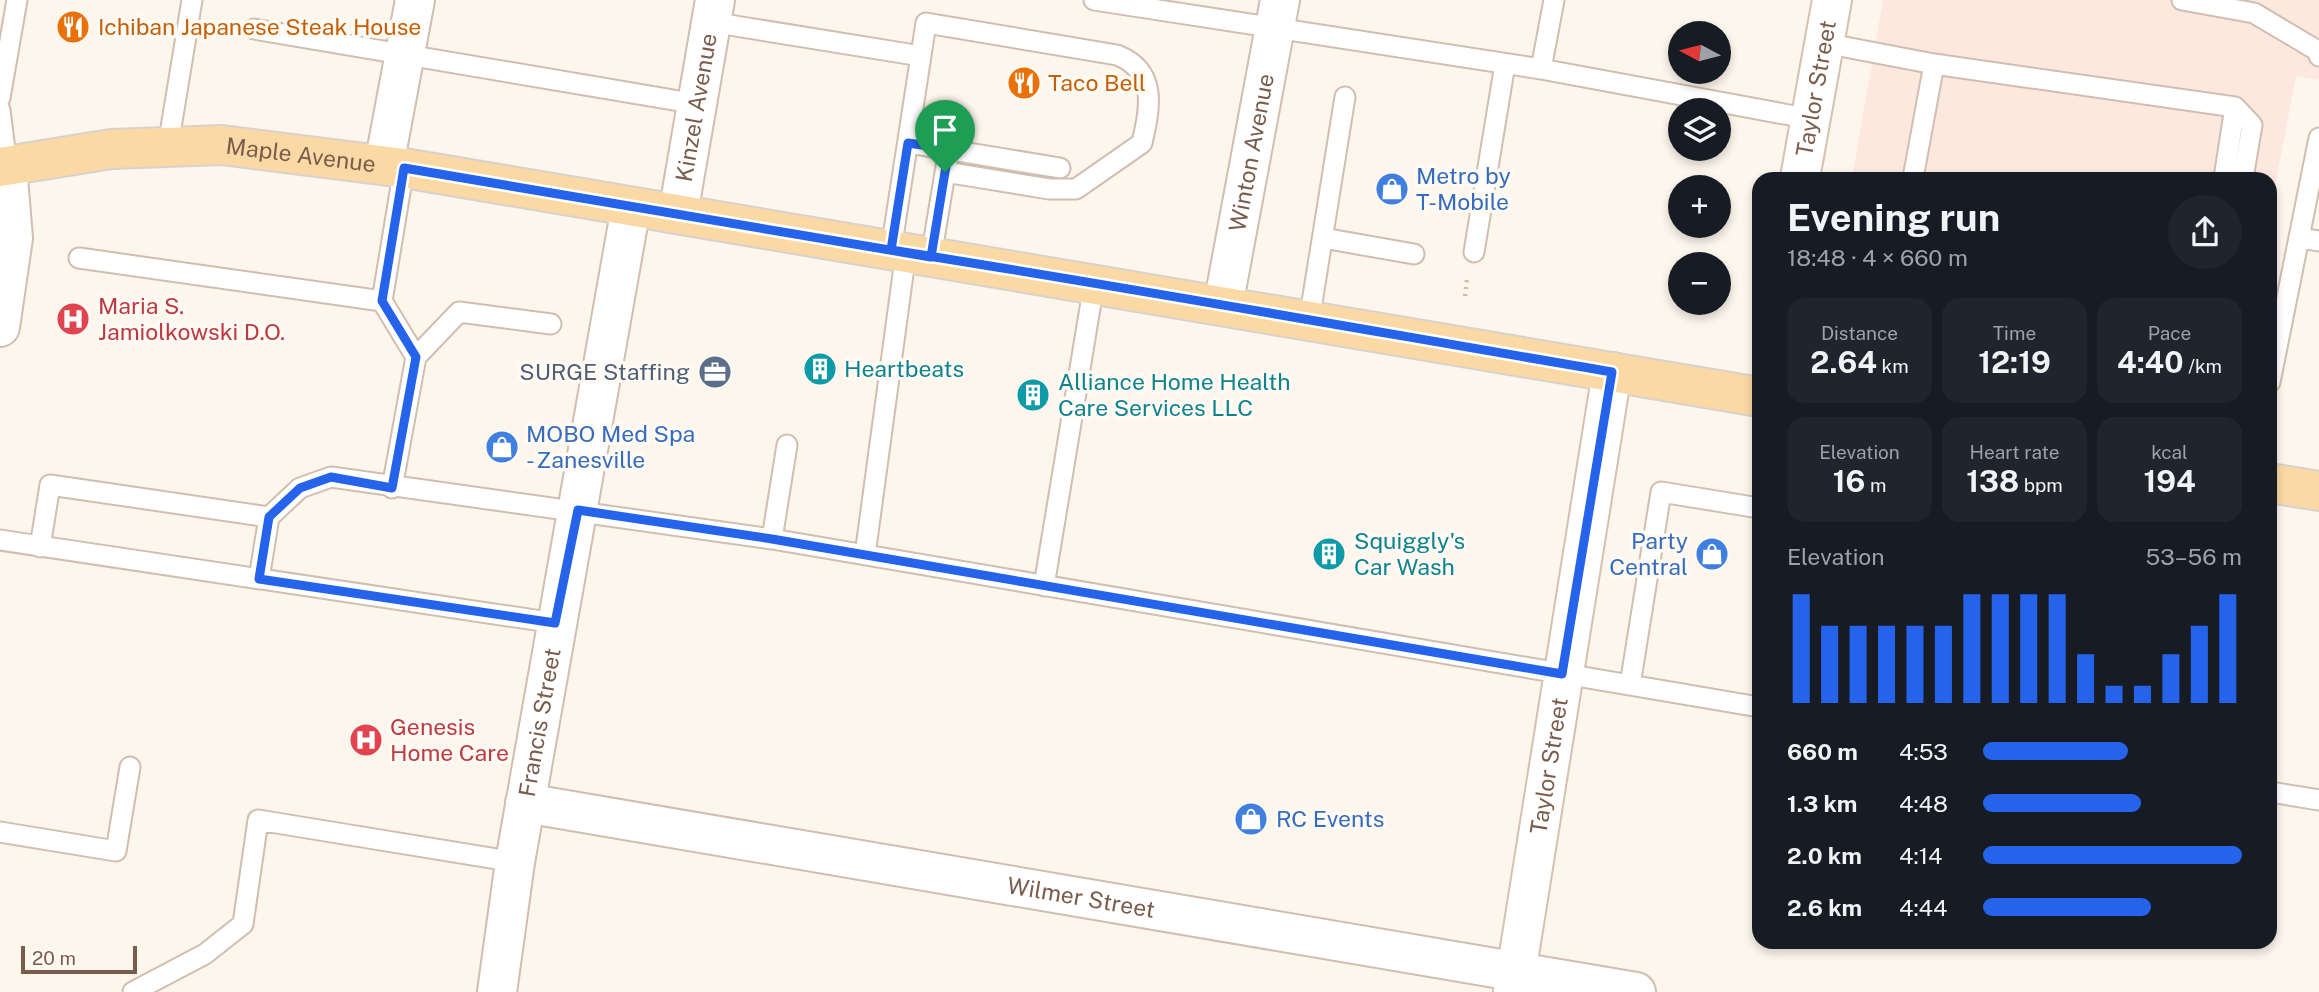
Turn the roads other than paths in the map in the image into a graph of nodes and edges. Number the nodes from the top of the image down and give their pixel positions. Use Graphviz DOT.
graph roads {
  1 [pos="17,0"];
  2 [pos="191,0"];
  3 [pos="415,0"];
  4 [pos="1094,0"];
  5 [pos="1555,0"];
  6 [pos="1832,0"];
  7 [pos="2182,0"];
  8 [pos="713,11"];
  9 [pos="1278,13"];
  10 [pos="254,29"];
  11 [pos="1824,43"];
  12 [pos="405,53"];
  13 [pos="2319,55"];
  14 [pos="921,56"];
  15 [pos="1506,64"];
  16 [pos="1934,64"];
  17 [pos="1541,69"];
  18 [pos="1345,97"];
  19 [pos="0,98"];
  20 [pos="697,104"];
  21 [pos="2235,107"];
  22 [pos="0,110"];
  23 [pos="1811,119"];
  24 [pos="2319,138"];
  25 [pos="908,143"];
  26 [pos="168,146"];
  27 [pos="950,149"];
  28 [pos="394,166"];
  29 [pos="3,167"];
  30 [pos="1060,168"];
  31 [pos="945,172"];
  32 [pos="1801,172"];
  33 [pos="1914,172"];
  34 [pos="2225,172"];
  35 [pos="2244,172"];
  36 [pos="631,207"];
  37 [pos="678,214"];
  38 [pos="1322,238"];
  39 [pos="2299,238"];
  40 [pos="2319,241"];
  41 [pos="1474,252"];
  42 [pos="909,253"];
  43 [pos="1414,254"];
  44 [pos="79,258"];
  45 [pos="1094,284"];
  46 [pos="382,301"];
  47 [pos="1223,306"];
  48 [pos="1309,321"];
  49 [pos="551,324"];
  50 [pos="0,327"];
  51 [pos="2277,347"];
  52 [pos="416,357"];
  53 [pos="1612,372"];
  54 [pos="1752,396"];
  55 [pos="787,444"];
  56 [pos="2277,484"];
  57 [pos="392,488"];
  58 [pos="2319,491"];
  59 [pos="1752,507"];
  60 [pos="578,510"];
  61 [pos="269,517"];
  62 [pos="772,539"];
  63 [pos="0,540"];
  64 [pos="40,547"];
  65 [pos="865,555"];
  66 [pos="259,579"];
  67 [pos="1044,586"];
  68 [pos="555,623"];
  69 [pos="1562,674"];
  70 [pos="1630,685"];
  71 [pos="1752,707"];
  72 [pos="130,767"];
  73 [pos="2277,793"];
  74 [pos="2319,800"];
  75 [pos="525,803"];
  76 [pos="0,832"];
  77 [pos="514,862"];
  78 [pos="1514,982"];
  79 [pos="133,992"];
  80 [pos="496,992"];
  81 [pos="1636,992"];
  1 -- 19 [label="lane"];
  2 -- 26 [label="lane"];
  3 -- 12 [label="street"];
  4 -- 9 [label="lane"];
  5 -- 17 [label="lane"];
  6 -- 11 [label="street, Taylor Street"];
  7 -- 13 [label="lane"];
  8 -- 14 [label="lane"];
  8 -- 20 [label="street, Kinzel Avenue"];
  9 -- 15 [label="lane"];
  9 -- 47 [label="street, Winton Avenue"];
  10 -- 12 [label="lane"];
  11 -- 16 [label="lane"];
  11 -- 23 [label="street, Taylor Street"];
  12 -- 20 [label="lane"];
  12 -- 28 [label="street"];
  14 -- 25 [label="lane"];
  14 -- 31 [label="lane"];
  15 -- 17 [label="lane"];
  15 -- 41 [label="lane"];
  16 -- 21 [label="lane"];
  16 -- 33 [label="lane"];
  17 -- 23 [label="lane"];
  18 -- 38 [label="lane"];
  20 -- 37 [label="street, Kinzel Avenue"];
  21 -- 34 [label="lane"];
  21 -- 35 [label="lane"];
  22 -- 29 [label="lane"];
  23 -- 32 [label="street, Taylor Street"];
  24 -- 39 [label="lane"];
  25 -- 27 [label="lane"];
  25 -- 42 [label="lane"];
  26 -- 28 [label="main road, Maple Avenue"];
  26 -- 29 [label="main road, Maple Avenue"];
  27 -- 30 [label="lane"];
  27 -- 31 [label="lane"];
  28 -- 36 [label="main road, Maple Avenue"];
  28 -- 46 [label="lane"];
  29 -- 50 [label="street"];
  31 -- 42 [label="lane"];
  36 -- 37 [label="main road, Maple Avenue"];
  36 -- 60 [label="street, Francis Street"];
  37 -- 42 [label="main road, Maple Avenue"];
  38 -- 43 [label="lane"];
  38 -- 48 [label="lane"];
  39 -- 40 [label="lane"];
  39 -- 51 [label="lane"];
  42 -- 45 [label="main road, Maple Avenue"];
  42 -- 65 [label="lane"];
  44 -- 46 [label="lane"];
  45 -- 47 [label="main road, Maple Avenue"];
  45 -- 67 [label="lane"];
  46 -- 52 [label="lane"];
  47 -- 48 [label="main road, Maple Avenue"];
  48 -- 53 [label="main road, Maple Avenue"];
  49 -- 52 [label="lane"];
  52 -- 57 [label="lane"];
  53 -- 54 [label="main road, Maple Avenue"];
  53 -- 69 [label="street, Taylor Street"];
  55 -- 62 [label="lane"];
  56 -- 58 [label="main road"];
  57 -- 60 [label="lane"];
  57 -- 61 [label="lane"];
  59 -- 70 [label="lane"];
  60 -- 62 [label="lane"];
  60 -- 68 [label="street, Francis Street"];
  61 -- 64 [label="lane"];
  61 -- 66 [label="lane"];
  62 -- 65 [label="lane"];
  63 -- 64 [label="lane"];
  64 -- 66 [label="lane"];
  65 -- 67 [label="lane"];
  66 -- 68 [label="lane"];
  67 -- 69 [label="lane"];
  68 -- 75 [label="street, Francis Street"];
  69 -- 70 [label="lane"];
  69 -- 78 [label="street, Taylor Street"];
  70 -- 71 [label="lane"];
  72 -- 76 [label="lane"];
  73 -- 74 [label="lane"];
  75 -- 77 [label="street, Francis Street"];
  75 -- 78 [label="street, Wilmer Street"];
  77 -- 79 [label="lane"];
  77 -- 80 [label="street, Francis Street"];
  78 -- 81 [label="street, Wilmer Street"];
}
